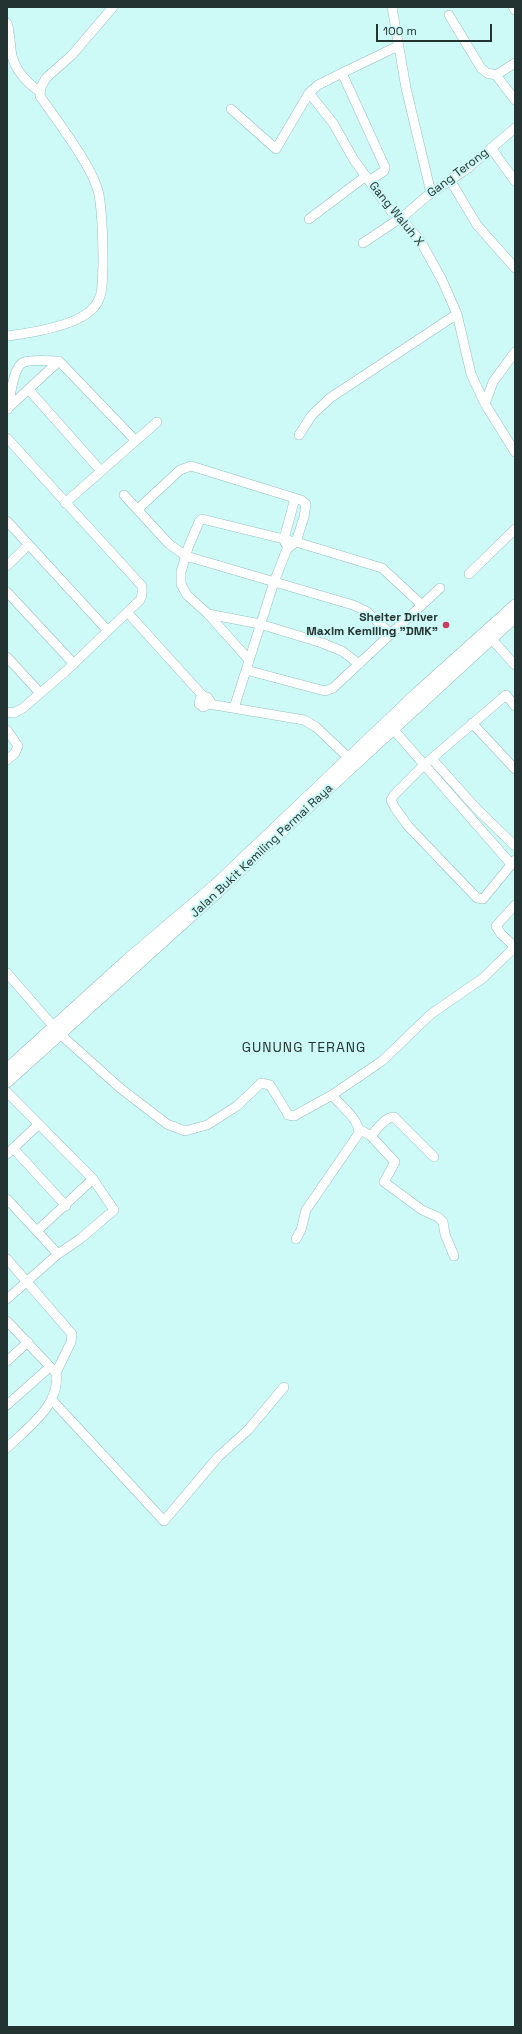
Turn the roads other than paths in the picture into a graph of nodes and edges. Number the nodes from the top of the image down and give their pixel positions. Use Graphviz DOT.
graph roads {
  1 [pos="113,7"];
  2 [pos="392,7"];
  3 [pos="513,7"];
  4 [pos="515,10"];
  5 [pos="449,15"];
  6 [pos="7,23"];
  7 [pos="398,46"];
  8 [pos="515,63"];
  9 [pos="342,72"];
  10 [pos="496,75"];
  11 [pos="40,92"];
  12 [pos="309,93"];
  13 [pos="515,100"];
  14 [pos="231,109"];
  15 [pos="515,128"];
  16 [pos="491,148"];
  17 [pos="367,178"];
  18 [pos="450,180"];
  19 [pos="515,181"];
  20 [pos="432,193"];
  21 [pos="401,218"];
  22 [pos="309,219"];
  23 [pos="363,243"];
  24 [pos="515,268"];
  25 [pos="457,314"];
  26 [pos="7,336"];
  27 [pos="515,352"];
  28 [pos="59,361"];
  29 [pos="29,390"];
  30 [pos="485,404"];
  31 [pos="7,409"];
  32 [pos="158,422"];
  33 [pos="299,435"];
  34 [pos="7,438"];
  35 [pos="136,440"];
  36 [pos="515,452"];
  37 [pos="101,471"];
  38 [pos="124,495"];
  39 [pos="295,498"];
  40 [pos="65,503"];
  41 [pos="138,509"];
  42 [pos="7,521"];
  43 [pos="515,529"];
  44 [pos="284,539"];
  45 [pos="296,542"];
  46 [pos="28,545"];
  47 [pos="287,549"];
  48 [pos="186,556"];
  49 [pos="7,566"];
  50 [pos="470,574"];
  51 [pos="274,582"];
  52 [pos="440,588"];
  53 [pos="7,592"];
  54 [pos="422,605"];
  55 [pos="515,605"];
  56 [pos="128,613"];
  57 [pos="208,614"];
  58 [pos="515,617"];
  59 [pos="260,624"];
  60 [pos="108,631"];
  61 [pos="390,634"];
  62 [pos="488,635"];
  63 [pos="7,657"];
  64 [pos="249,660"];
  65 [pos="74,664"];
  66 [pos="359,664"];
  67 [pos="515,665"];
  68 [pos="246,670"];
  69 [pos="40,693"];
  70 [pos="515,706"];
  71 [pos="234,708"];
  72 [pos="7,712"];
  73 [pos="472,722"];
  74 [pos="394,729"];
  75 [pos="7,730"];
  76 [pos="432,759"];
  77 [pos="7,760"];
  78 [pos="353,762"];
  79 [pos="424,765"];
  80 [pos="515,769"];
  81 [pos="476,808"];
  82 [pos="468,817"];
  83 [pos="515,846"];
  84 [pos="513,862"];
  85 [pos="515,905"];
  86 [pos="515,947"];
  87 [pos="7,973"];
  88 [pos="56,1030"];
  89 [pos="7,1068"];
  90 [pos="7,1082"];
  91 [pos="7,1092"];
  92 [pos="332,1096"];
  93 [pos="38,1125"];
  94 [pos="359,1128"];
  95 [pos="371,1136"];
  96 [pos="10,1151"];
  97 [pos="434,1157"];
  98 [pos="93,1179"];
  99 [pos="7,1199"];
  100 [pos="66,1206"];
  101 [pos="37,1231"];
  102 [pos="296,1239"];
  103 [pos="58,1254"];
  104 [pos="454,1256"];
  105 [pos="7,1259"];
  106 [pos="26,1282"];
  107 [pos="7,1298"];
  108 [pos="7,1321"];
  109 [pos="28,1342"];
  110 [pos="7,1361"];
  111 [pos="53,1370"];
  112 [pos="284,1387"];
  113 [pos="52,1400"];
  114 [pos="7,1405"];
  115 [pos="7,1448"];
  1 -- 11 [label="street"];
  2 -- 7 [label="street"];
  3 -- 4 [label="street"];
  5 -- 10 [label="street"];
  6 -- 11 [label="street"];
  7 -- 9 [label="street"];
  7 -- 20 [label="street"];
  8 -- 10 [label="street"];
  9 -- 12 [label="street"];
  9 -- 17 [label="street"];
  10 -- 13 [label="street"];
  11 -- 26 [label="street"];
  12 -- 14 [label="street"];
  12 -- 17 [label="street, Gang Waluh X"];
  15 -- 16 [label="street, Gang Terong"];
  16 -- 18 [label="street, Gang Terong"];
  16 -- 19 [label="street"];
  17 -- 21 [label="street, Gang Waluh X"];
  17 -- 22 [label="street"];
  18 -- 20 [label="street, Gang Terong"];
  18 -- 24 [label="street"];
  20 -- 21 [label="street, Gang Terong"];
  21 -- 23 [label="street, Gang Terong"];
  21 -- 25 [label="street, Gang Waluh X"];
  25 -- 30 [label="street, Gang Waluh X"];
  25 -- 33 [label="street"];
  27 -- 30 [label="street"];
  28 -- 29 [label="street"];
  28 -- 31 [label="street"];
  28 -- 35 [label="street"];
  29 -- 31 [label="street"];
  29 -- 37 [label="street"];
  30 -- 36 [label="street, Gang Waluh X"];
  32 -- 35 [label="street"];
  34 -- 40 [label="street"];
  35 -- 37 [label="street"];
  37 -- 40 [label="street"];
  38 -- 41 [label="street"];
  39 -- 41 [label="street"];
  39 -- 44 [label="street"];
  39 -- 45 [label="street"];
  40 -- 56 [label="street"];
  41 -- 48 [label="street"];
  42 -- 46 [label="street"];
  43 -- 50 [label="street"];
  44 -- 45 [label="street"];
  44 -- 47 [label="street"];
  44 -- 48 [label="street"];
  45 -- 47 [label="street"];
  45 -- 54 [label="street"];
  46 -- 49 [label="street"];
  46 -- 60 [label="street"];
  47 -- 51 [label="street"];
  48 -- 51 [label="street"];
  48 -- 57 [label="street"];
  51 -- 59 [label="street"];
  51 -- 61 [label="street"];
  52 -- 54 [label="street"];
  53 -- 65 [label="street"];
  54 -- 61 [label="street"];
  55 -- 62 [label="street, Jalan Bukit Kemiling Permai Raya"];
  56 -- 60 [label="street"];
  56 -- 71 [label="street"];
  57 -- 59 [label="street"];
  57 -- 64 [label="street"];
  58 -- 62 [label="street, Jalan Bukit Kemiling Permai Raya"];
  59 -- 64 [label="street"];
  59 -- 66 [label="street"];
  60 -- 65 [label="street"];
  61 -- 66 [label="street"];
  62 -- 67 [label="street"];
  62 -- 74 [label="street, Jalan Bukit Kemiling Permai Raya"];
  62 -- 78 [label="street, Jalan Bukit Kemiling Permai Raya"];
  63 -- 69 [label="street"];
  64 -- 68 [label="street"];
  65 -- 69 [label="street"];
  66 -- 68 [label="street"];
  68 -- 71 [label="street"];
  69 -- 72 [label="street"];
  70 -- 73 [label="street"];
  71 -- 78 [label="street"];
  73 -- 76 [label="street"];
  73 -- 80 [label="street"];
  74 -- 78 [label="street, Jalan Bukit Kemiling Permai Raya"];
  74 -- 79 [label="street"];
  75 -- 77 [label="street"];
  76 -- 79 [label="street"];
  76 -- 81 [label="street"];
  78 -- 88 [label="street, Jalan Bukit Kemiling Permai Raya"];
  79 -- 82 [label="street"];
  79 -- 84 [label="street"];
  81 -- 82 [label="street"];
  81 -- 83 [label="street"];
  82 -- 84 [label="street"];
  85 -- 86 [label="street"];
  86 -- 92 [label="street"];
  87 -- 88 [label="street"];
  88 -- 89 [label="street, Jalan Bukit Kemiling Permai Raya"];
  88 -- 90 [label="street, Jalan Bukit Kemiling Permai Raya"];
  88 -- 92 [label="street"];
  91 -- 93 [label="street"];
  92 -- 94 [label="street"];
  93 -- 96 [label="street"];
  93 -- 98 [label="street"];
  94 -- 95 [label="street"];
  94 -- 102 [label="street"];
  95 -- 97 [label="street"];
  95 -- 104 [label="street"];
  96 -- 100 [label="street"];
  98 -- 100 [label="street"];
  98 -- 103 [label="street"];
  99 -- 101 [label="street"];
  100 -- 101 [label="street"];
  101 -- 103 [label="street"];
  103 -- 106 [label="street"];
  105 -- 106 [label="street"];
  106 -- 107 [label="street"];
  106 -- 111 [label="street"];
  108 -- 109 [label="street"];
  109 -- 110 [label="street"];
  109 -- 111 [label="street"];
  111 -- 113 [label="street"];
  111 -- 114 [label="street"];
  112 -- 113 [label="street"];
  113 -- 115 [label="street"];
}
